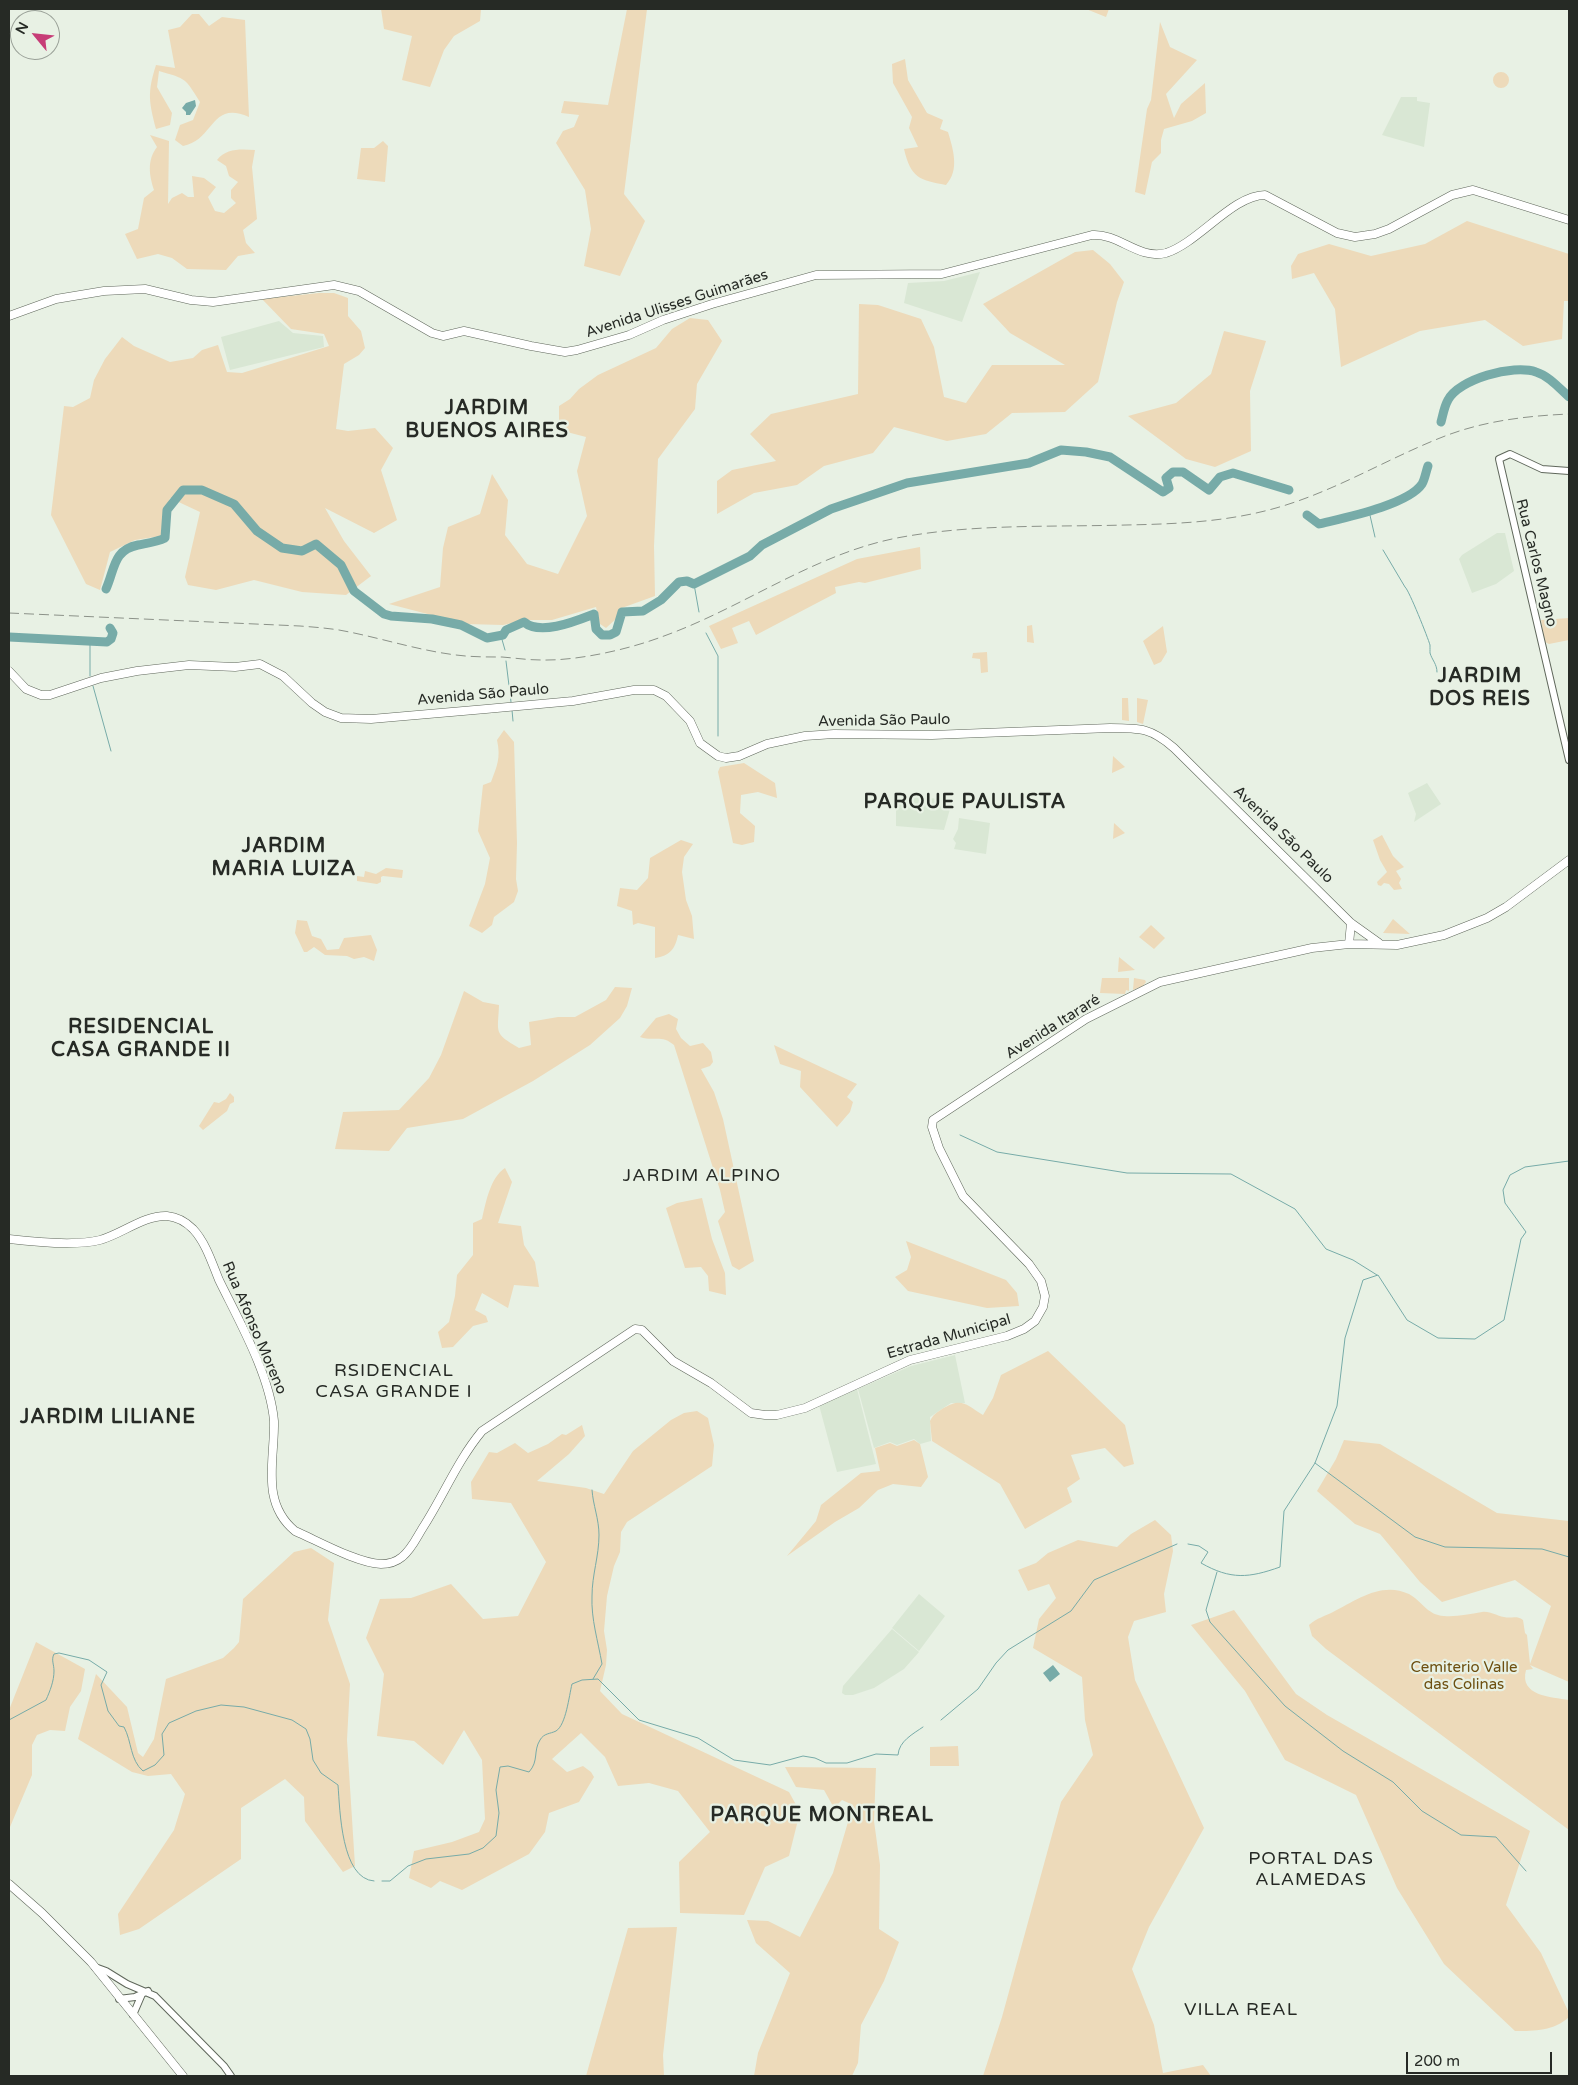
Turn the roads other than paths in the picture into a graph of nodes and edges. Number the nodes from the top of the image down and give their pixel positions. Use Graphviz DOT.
graph roads {
  1 [pos="1569,220"];
  2 [pos="9,316"];
  3 [pos="1569,471"];
  4 [pos="9,671"];
  5 [pos="1569,760"];
  6 [pos="1569,860"];
  7 [pos="1351,923"];
  8 [pos="1349,944"];
  9 [pos="1381,944"];
  10 [pos="932,1127"];
  11 [pos="9,1239"];
  12 [pos="642,1330"];
  13 [pos="9,1884"];
  14 [pos="95,1968"];
  15 [pos="145,1993"];
  16 [pos="119,1999"];
  17 [pos="133,2015"];
  18 [pos="183,2076"];
  19 [pos="231,2076"];
  1 -- 2 [label="main road, Avenida Ulisses Guimarães"];
  3 -- 5 [label="street, Rua Carlos Magno"];
  4 -- 7 [label="main road, Avenida São Paulo"];
  6 -- 9 [label="main road"];
  7 -- 8 [label="main road"];
  7 -- 9 [label="main road, Avenida São Paulo"];
  8 -- 9 [label="main road, Avenida Itararé"];
  8 -- 10 [label="main road, Avenida Itararé"];
  10 -- 12 [label="main road, Estrada Municipal"];
  11 -- 12 [label="main road, Rua Afonso Moreno"];
  13 -- 14 [label="main road"];
  14 -- 15 [label="street"];
  14 -- 16 [label="main road"];
  15 -- 16 [label="street"];
  15 -- 17 [label="street"];
  15 -- 19 [label="street"];
  16 -- 17 [label="main road"];
  17 -- 18 [label="main road"];
}
